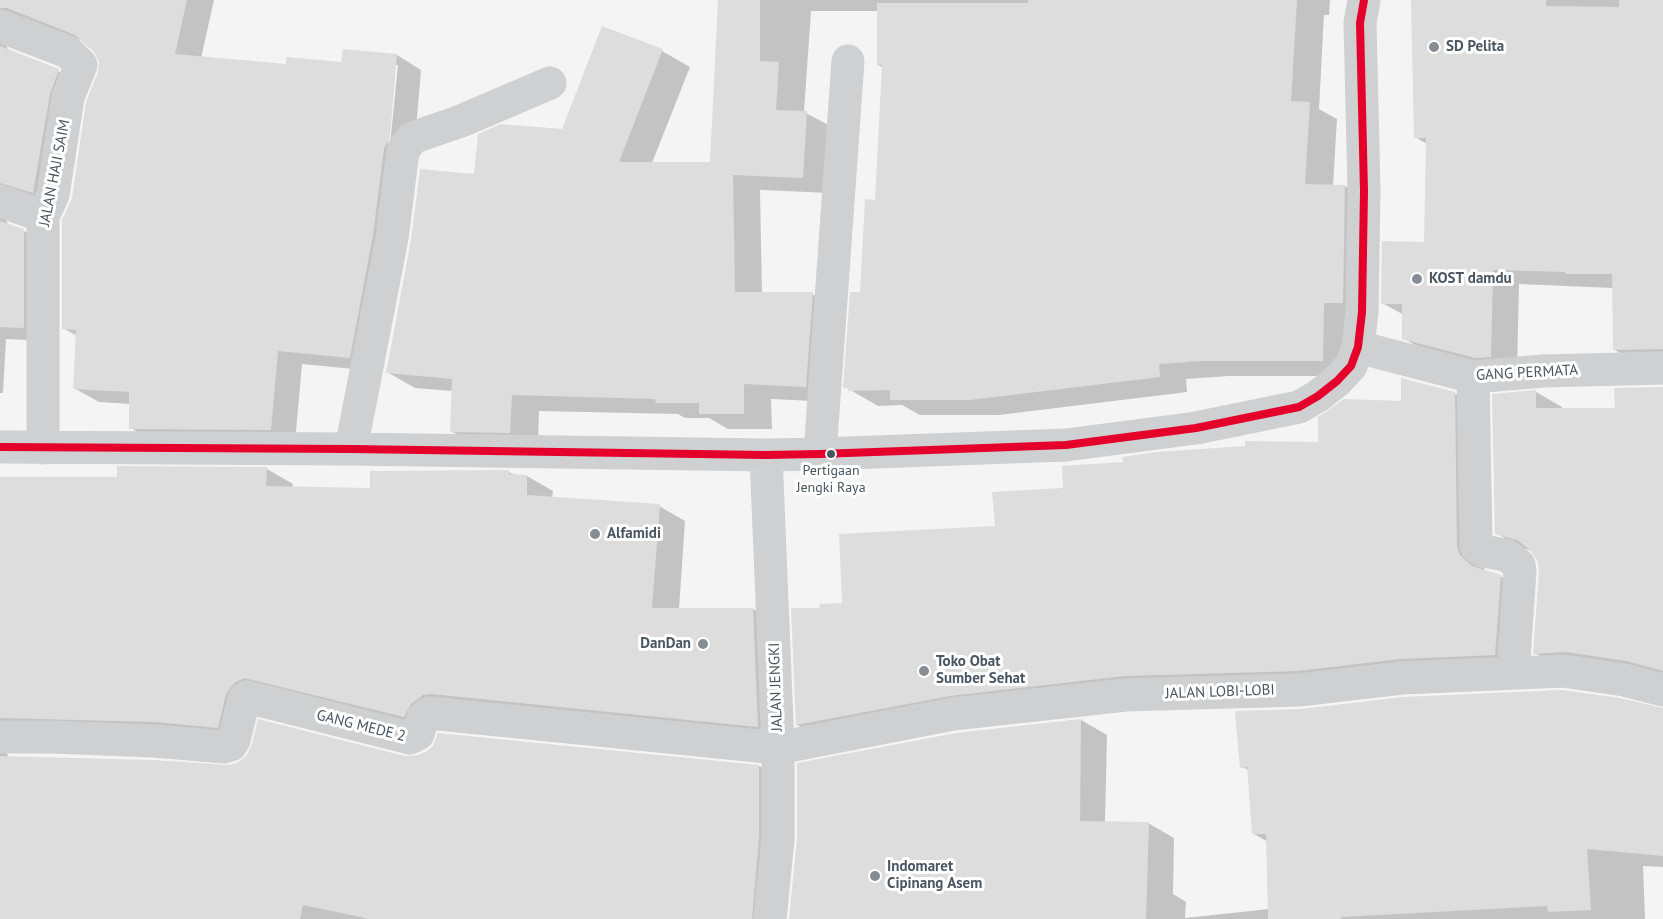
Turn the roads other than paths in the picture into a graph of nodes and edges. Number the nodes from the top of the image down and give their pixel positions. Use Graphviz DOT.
graph roads {
  1 [pos="1364,0"];
  2 [pos="0,26"];
  3 [pos="848,61"];
  4 [pos="550,83"];
  5 [pos="0,201"];
  6 [pos="44,216"];
  7 [pos="1358,347"];
  8 [pos="1663,368"];
  9 [pos="1473,377"];
  10 [pos="0,447"];
  11 [pos="44,448"];
  12 [pos="351,449"];
  13 [pos="820,454"];
  14 [pos="766,455"];
  15 [pos="1513,672"];
  16 [pos="1663,690"];
  17 [pos="0,737"];
  18 [pos="778,748"];
  19 [pos="770,919"];
  1 -- 7 [label="street"];
  2 -- 6 [label="street, JALAN HAJI SAIM"];
  3 -- 13 [label="street"];
  4 -- 12 [label="street"];
  5 -- 6 [label="street"];
  6 -- 11 [label="street, JALAN HAJI SAIM"];
  7 -- 9 [label="street, GANG PERMATA"];
  7 -- 13 [label="street"];
  8 -- 9 [label="street, GANG PERMATA"];
  9 -- 15 [label="street"];
  10 -- 11 [label="street"];
  11 -- 12 [label="street"];
  12 -- 14 [label="street"];
  13 -- 14 [label="street"];
  14 -- 18 [label="street, JALAN JENGKI"];
  15 -- 16 [label="street, JALAN LOBI-LOBI"];
  15 -- 18 [label="street, JALAN LOBI-LOBI"];
  17 -- 18 [label="street, GANG MEDE 2"];
  18 -- 19 [label="street, JALAN JENGKI"];
}
